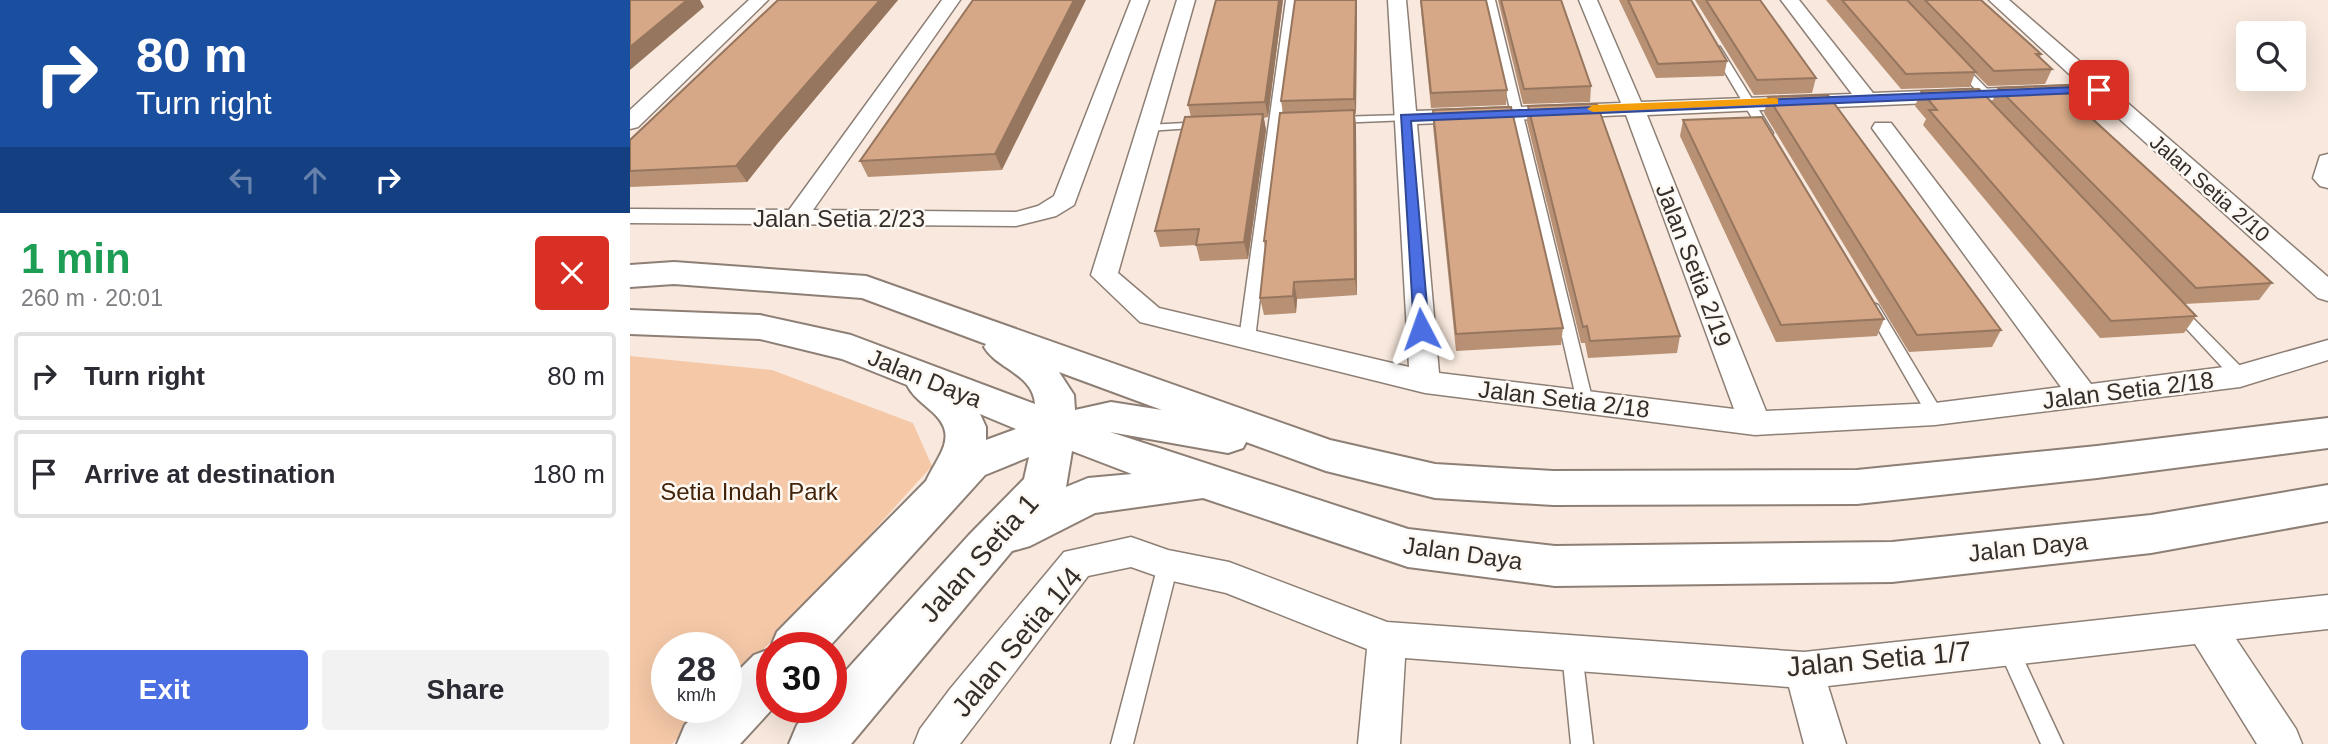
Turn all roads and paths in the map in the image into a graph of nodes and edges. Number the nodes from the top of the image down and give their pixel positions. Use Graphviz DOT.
graph roads {
  1 [pos="760,0"];
  2 [pos="951,0"];
  3 [pos="1140,0"];
  4 [pos="1186,0"];
  5 [pos="1291,0"];
  6 [pos="1397,0"];
  7 [pos="1490,0"];
  8 [pos="1588,0"];
  9 [pos="1790,0"];
  10 [pos="1998,0"];
  11 [pos="1708,34"];
  12 [pos="1951,56"];
  13 [pos="2099,90"];
  14 [pos="1980,97"];
  15 [pos="1866,98"];
  16 [pos="1748,103"];
  17 [pos="1633,107"];
  18 [pos="1516,112"];
  19 [pos="1405,118"];
  20 [pos="1326,121"];
  21 [pos="630,122"];
  22 [pos="1223,125"];
  23 [pos="1147,128"];
  24 [pos="1884,128"];
  25 [pos="1776,148"];
  26 [pos="2328,161"];
  27 [pos="2328,181"];
  28 [pos="630,216"];
  29 [pos="796,217"];
  30 [pos="630,275"];
  31 [pos="2328,292"];
  32 [pos="2164,296"];
  33 [pos="1866,297"];
  34 [pos="960,320"];
  35 [pos="630,322"];
  36 [pos="1247,339"];
  37 [pos="2328,351"];
  38 [pos="908,370"];
  39 [pos="2240,376"];
  40 [pos="1425,382"];
  41 [pos="2083,395"];
  42 [pos="1585,402"];
  43 [pos="1935,414"];
  44 [pos="1755,423"];
  45 [pos="1056,430"];
  46 [pos="2328,433"];
  47 [pos="1326,454"];
  48 [pos="1212,482"];
  49 [pos="2328,503"];
  50 [pos="913,522"];
  51 [pos="985,549"];
  52 [pos="1168,565"];
  53 [pos="2328,612"];
  54 [pos="2206,627"];
  55 [pos="810,632"];
  56 [pos="1387,639"];
  57 [pos="2008,648"];
  58 [pos="1572,652"];
  59 [pos="1804,670"];
  60 [pos="756,689"];
  61 [pos="704,744"];
  62 [pos="816,744"];
  63 [pos="935,744"];
  64 [pos="1122,744"];
  65 [pos="1379,744"];
  66 [pos="1582,744"];
  67 [pos="1825,744"];
  68 [pos="2052,744"];
  69 [pos="2281,744"];
  1 -- 21 [label="street"];
  2 -- 29 [label="street"];
  3 -- 29 [label="street, Jalan Setia 2/23"];
  4 -- 23 [label="street, Jalan Setia 2/18"];
  5 -- 36 [label="lane"];
  6 -- 19 [label="street"];
  7 -- 18 [label="lane"];
  8 -- 17 [label="street, Jalan Setia 2/19"];
  9 -- 15 [label="street"];
  10 -- 13 [label="street, Jalan Setia 2/10"];
  11 -- 16 [label="lane"];
  12 -- 14 [label="lane"];
  13 -- 14 [label="street"];
  13 -- 31 [label="street, Jalan Setia 2/10"];
  14 -- 15 [label="street"];
  15 -- 16 [label="street"];
  16 -- 17 [label="street"];
  16 -- 25 [label="lane"];
  17 -- 18 [label="street"];
  17 -- 44 [label="street, Jalan Setia 2/19"];
  18 -- 19 [label="street"];
  18 -- 42 [label="lane"];
  19 -- 20 [label="lane"];
  19 -- 40 [label="street"];
  22 -- 23 [label="lane"];
  23 -- 36 [label="street, Jalan Setia 2/18"];
  24 -- 41 [label="street"];
  26 -- 27 [label="street"];
  28 -- 29 [label="street, Jalan Setia 2/23"];
  30 -- 34 [label="main road"];
  32 -- 39 [label="lane"];
  33 -- 43 [label="lane"];
  34 -- 45 [label="main road, Jalan Setia 1"];
  34 -- 47 [label="main road"];
  35 -- 38 [label="main road, Jalan Daya"];
  36 -- 40 [label="street, Jalan Setia 2/18"];
  37 -- 39 [label="street, Jalan Setia 2/18"];
  38 -- 45 [label="main road, Jalan Daya"];
  38 -- 50 [label="main road"];
  39 -- 41 [label="street, Jalan Setia 2/18"];
  40 -- 42 [label="street, Jalan Setia 2/18"];
  41 -- 43 [label="street, Jalan Setia 2/18"];
  42 -- 44 [label="street, Jalan Setia 2/18"];
  43 -- 44 [label="street, Jalan Setia 2/18"];
  45 -- 47 [label="main road"];
  45 -- 48 [label="main road, Jalan Daya"];
  45 -- 50 [label="main road"];
  45 -- 51 [label="main road, Jalan Setia 1"];
  46 -- 47 [label="main road"];
  48 -- 49 [label="main road, Jalan Daya"];
  48 -- 51 [label="main road"];
  50 -- 55 [label="main road"];
  51 -- 62 [label="main road, Jalan Setia 1"];
  52 -- 56 [label="street, Jalan Setia 1/4"];
  52 -- 63 [label="street, Jalan Setia 1/4"];
  52 -- 64 [label="lane"];
  53 -- 54 [label="street, Jalan Setia 1/7"];
  54 -- 57 [label="street, Jalan Setia 1/7"];
  54 -- 69 [label="street"];
  56 -- 58 [label="street, Jalan Setia 1/7"];
  56 -- 65 [label="street"];
  57 -- 59 [label="street, Jalan Setia 1/7"];
  57 -- 68 [label="lane"];
  58 -- 59 [label="street, Jalan Setia 1/7"];
  58 -- 66 [label="lane"];
  59 -- 67 [label="street"];
  60 -- 61 [label="main road"];
}
